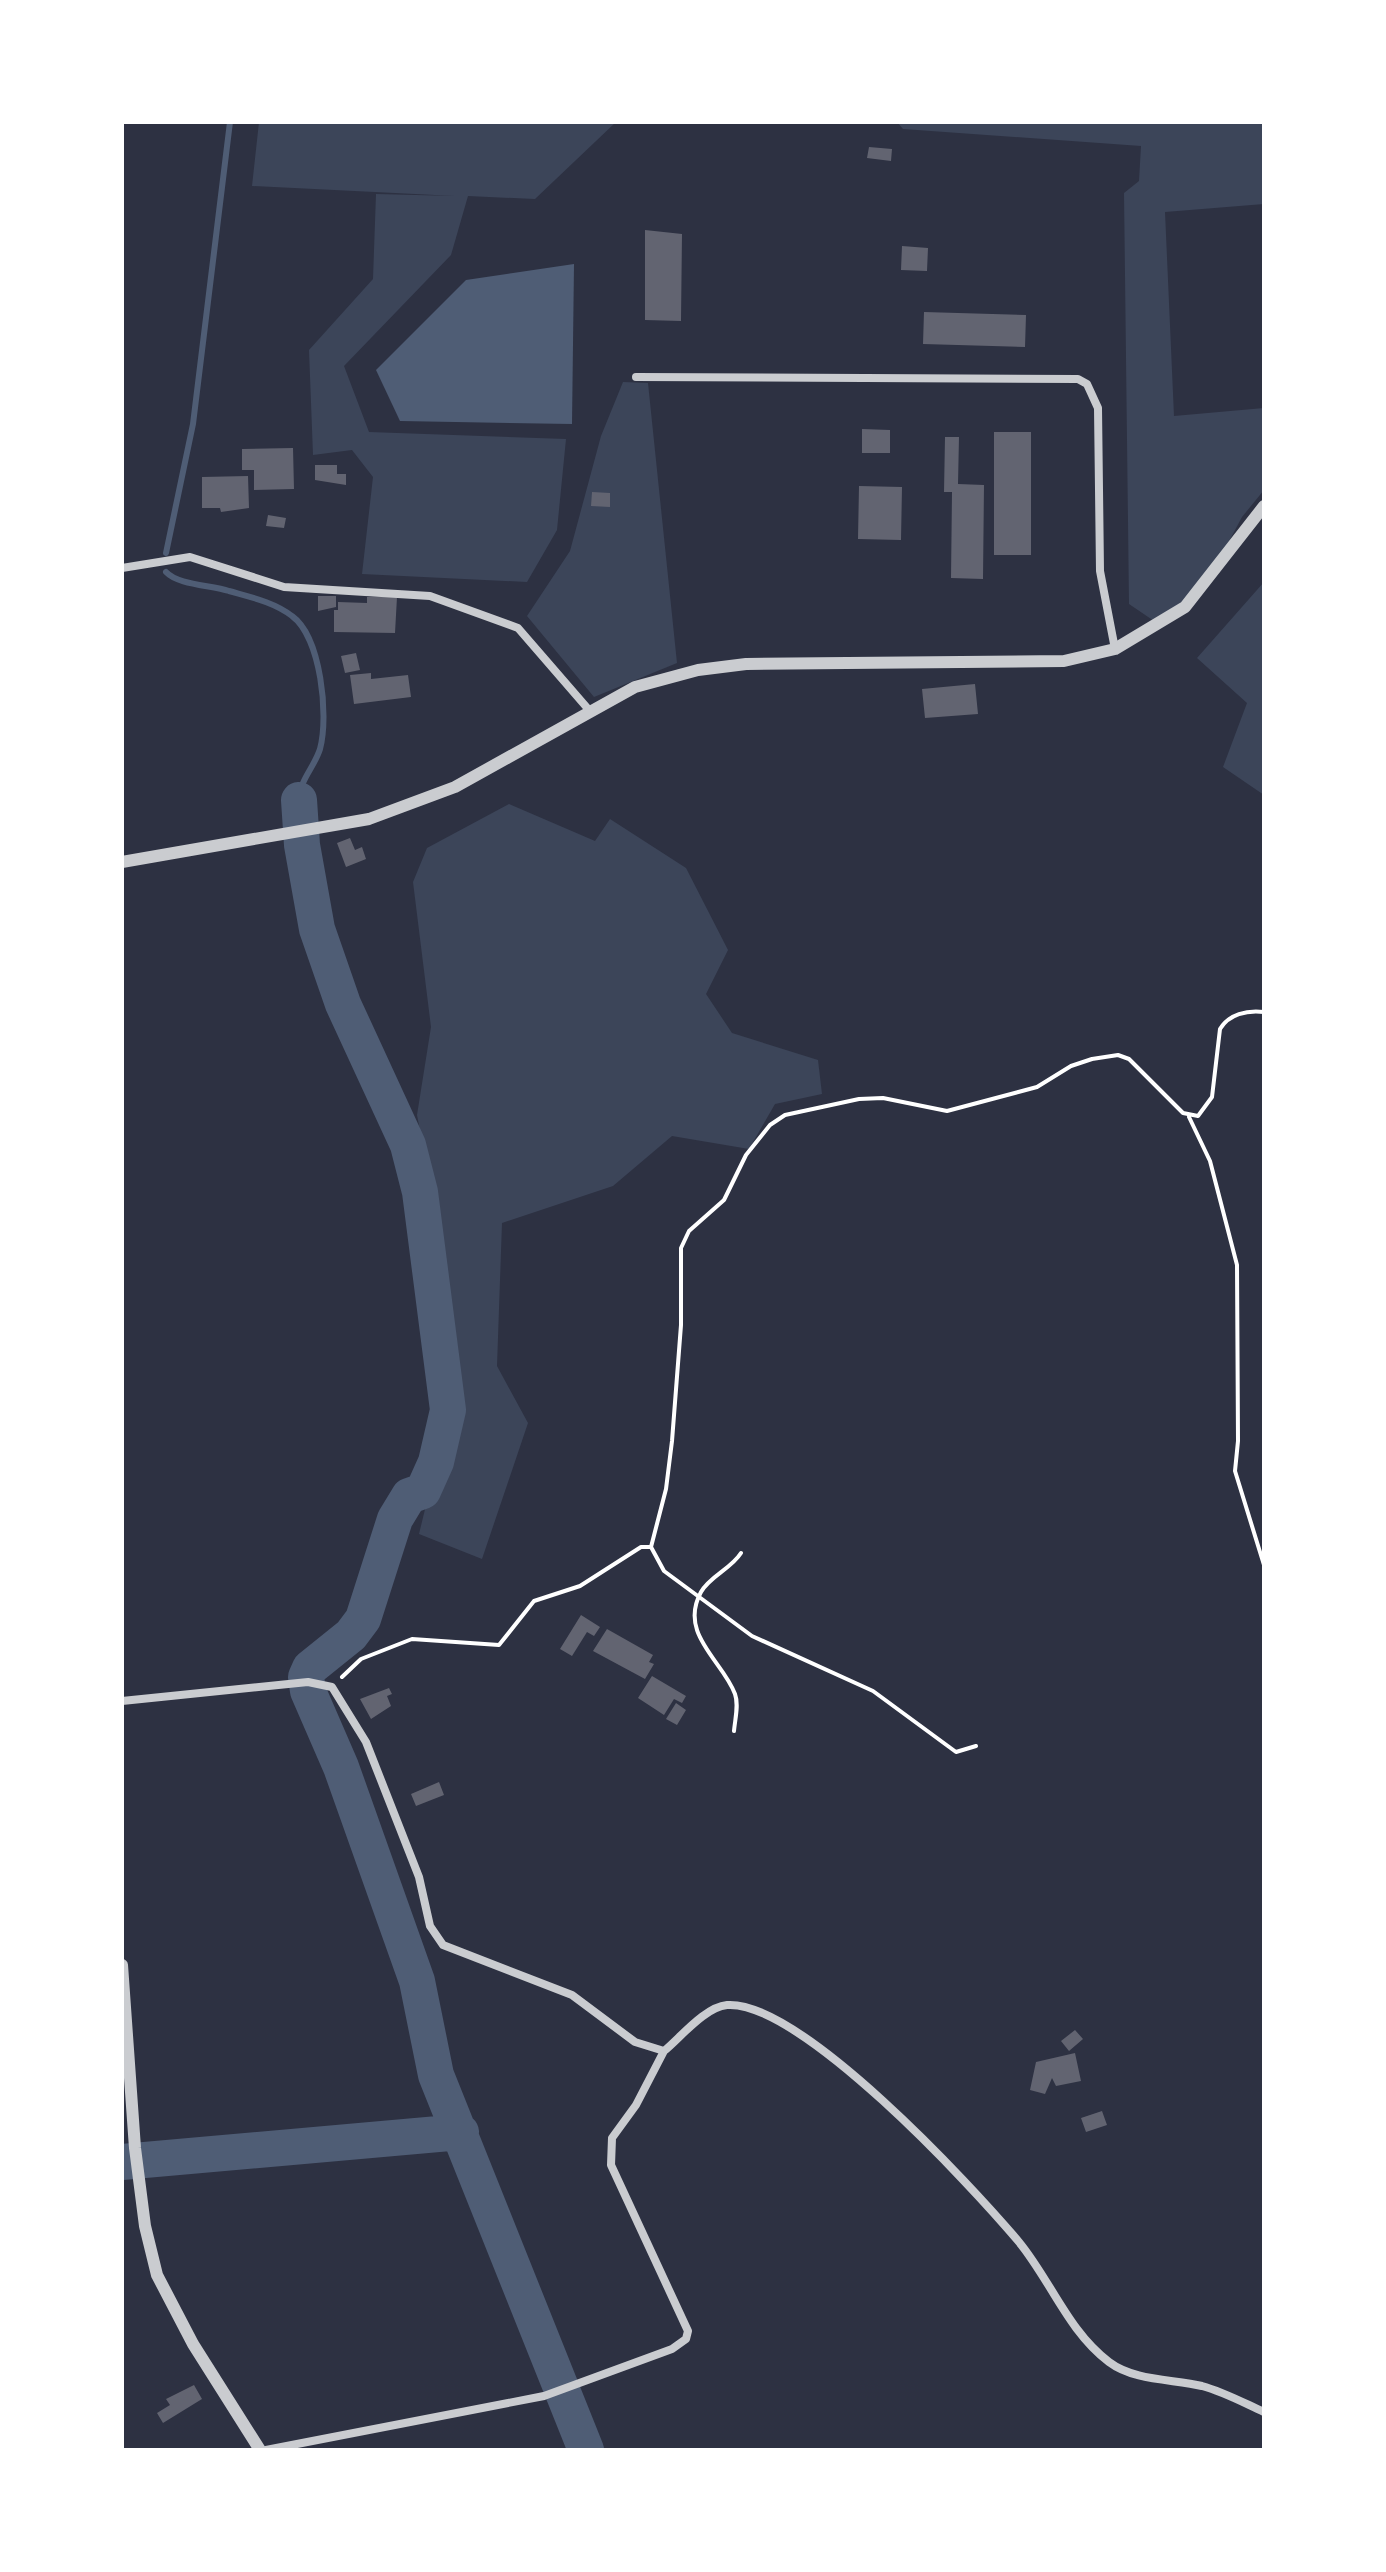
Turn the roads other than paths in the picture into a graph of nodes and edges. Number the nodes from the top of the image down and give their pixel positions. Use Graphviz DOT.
graph roads {
  1 [pos="636,377"];
  2 [pos="1264,506"];
  3 [pos="122,568"];
  4 [pos="1115,649"];
  5 [pos="589,710"];
  6 [pos="122,862"];
  7 [pos="122,1701"];
  8 [pos="122,1965"];
  9 [pos="664,2051"];
  10 [pos="1264,2412"];
  11 [pos="263,2450"];
  1 -- 4 [label="street"];
  2 -- 4 [label="street"];
  3 -- 5 [label="street"];
  4 -- 5 [label="street"];
  5 -- 6 [label="street"];
  7 -- 9 [label="street"];
  8 -- 11 [label="street"];
  9 -- 10 [label="street"];
  9 -- 11 [label="street"];
}
